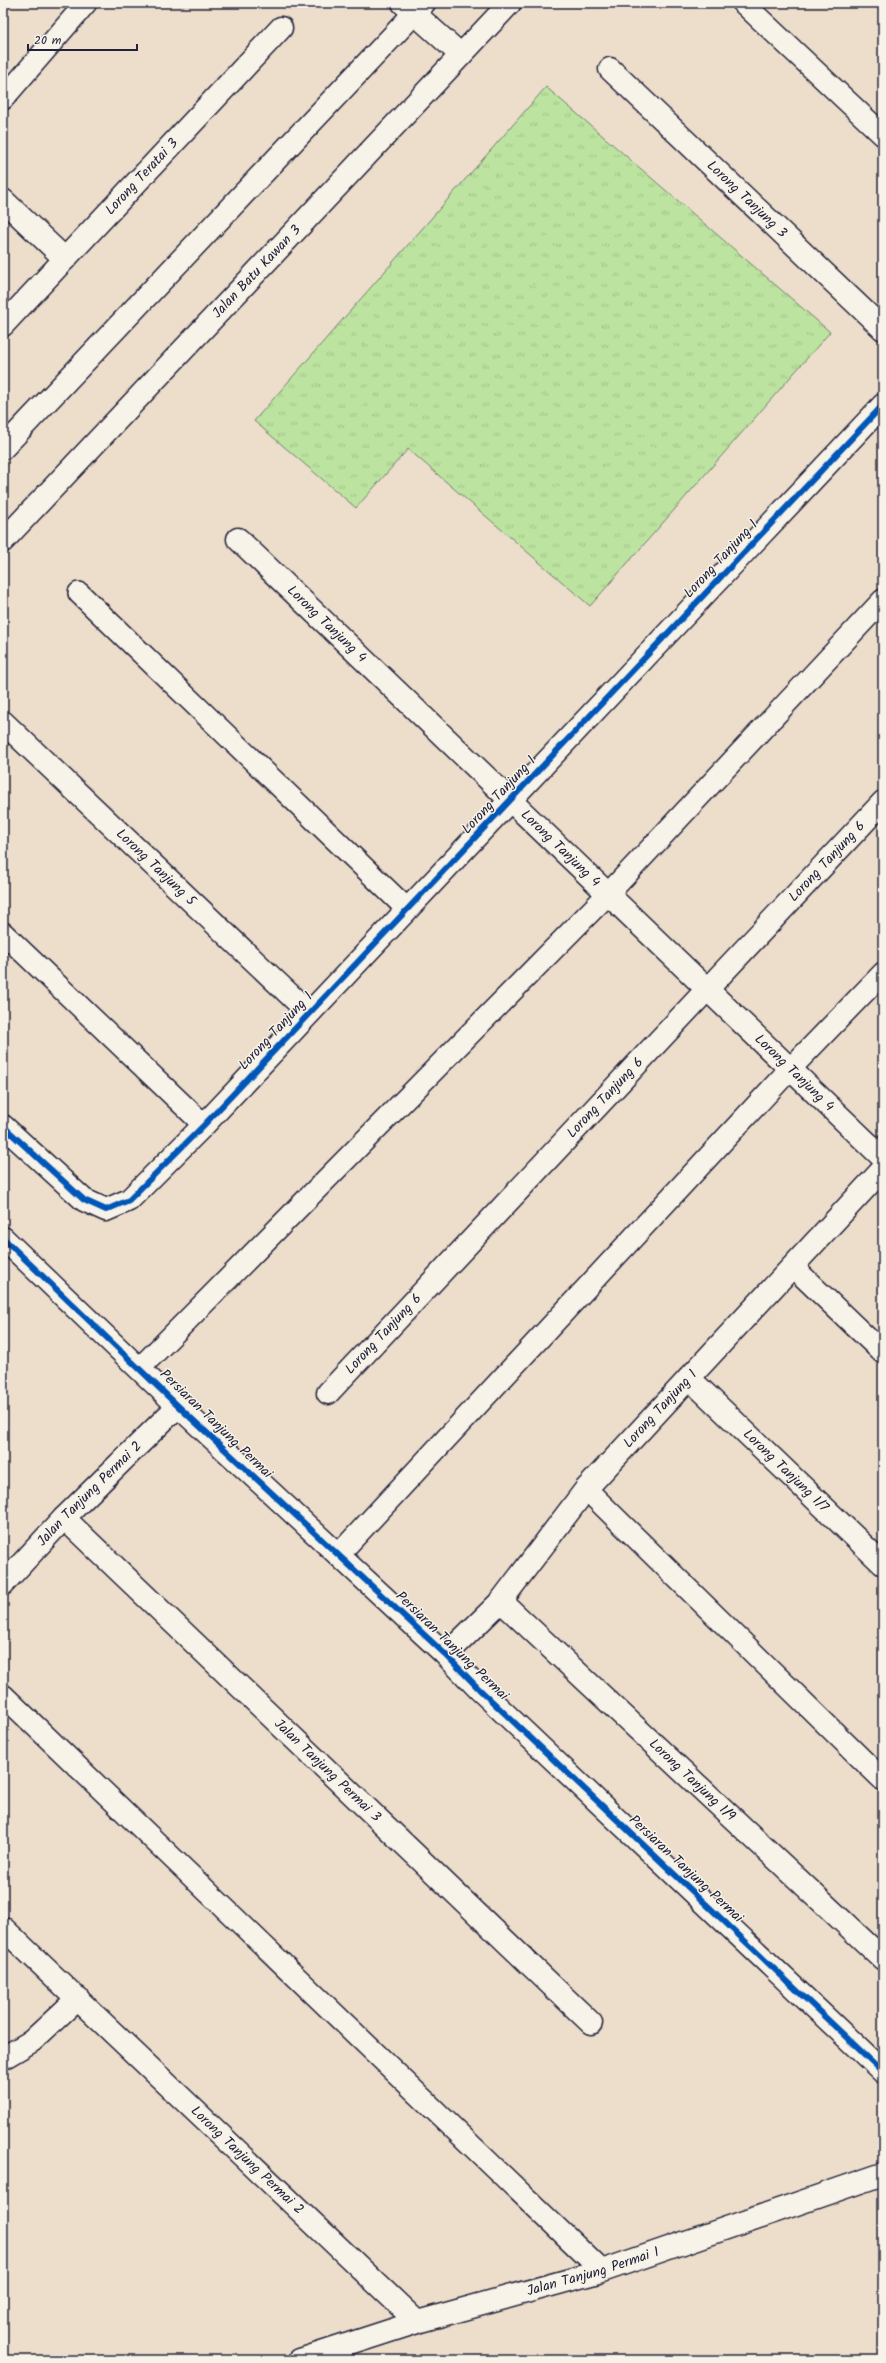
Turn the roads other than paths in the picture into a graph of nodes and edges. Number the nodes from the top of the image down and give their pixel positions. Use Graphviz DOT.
graph roads {
  1 [pos="86,3"];
  2 [pos="510,3"];
  3 [pos="743,3"];
  4 [pos="414,7"];
  5 [pos="281,28"];
  6 [pos="461,55"];
  7 [pos="610,69"];
  8 [pos="3,99"];
  9 [pos="883,135"];
  10 [pos="3,200"];
  11 [pos="65,259"];
  12 [pos="3,325"];
  13 [pos="883,329"];
  14 [pos="883,405"];
  15 [pos="3,448"];
  16 [pos="238,539"];
  17 [pos="3,541"];
  18 [pos="79,593"];
  19 [pos="883,600"];
  20 [pos="3,722"];
  21 [pos="510,800"];
  22 [pos="883,802"];
  23 [pos="608,894"];
  24 [pos="407,909"];
  25 [pos="3,933"];
  26 [pos="883,973"];
  27 [pos="707,989"];
  28 [pos="309,1013"];
  29 [pos="790,1070"];
  30 [pos="204,1125"];
  31 [pos="3,1126"];
  32 [pos="883,1158"];
  33 [pos="883,1169"];
  34 [pos="3,1238"];
  35 [pos="793,1267"];
  36 [pos="883,1354"];
  37 [pos="140,1368"];
  38 [pos="689,1378"];
  39 [pos="328,1393"];
  40 [pos="178,1406"];
  41 [pos="586,1490"];
  42 [pos="64,1518"];
  43 [pos="338,1555"];
  44 [pos="883,1564"];
  45 [pos="3,1584"];
  46 [pos="501,1601"];
  47 [pos="446,1655"];
  48 [pos="3,1695"];
  49 [pos="883,1780"];
  50 [pos="3,1928"];
  51 [pos="883,1959"];
  52 [pos="78,1998"];
  53 [pos="591,2023"];
  54 [pos="3,2058"];
  55 [pos="883,2072"];
  56 [pos="883,2174"];
  57 [pos="602,2272"];
  58 [pos="417,2322"];
  59 [pos="300,2360"];
  1 -- 8 [label="lane"];
  2 -- 6 [label="street, Jalan Batu Kawan 3"];
  3 -- 9 [label="lane"];
  4 -- 6 [label="street"];
  4 -- 15 [label="street"];
  5 -- 11 [label="street, Lorong Teratai 3"];
  6 -- 17 [label="street, Jalan Batu Kawan 3"];
  7 -- 13 [label="street, Lorong Tanjung 3"];
  10 -- 11 [label="street"];
  11 -- 12 [label="street, Lorong Teratai 3"];
  14 -- 21 [label="street, Lorong Tanjung 1"];
  16 -- 21 [label="street, Lorong Tanjung 4"];
  18 -- 24 [label="lane"];
  19 -- 23 [label="lane"];
  20 -- 28 [label="street, Lorong Tanjung 5"];
  21 -- 23 [label="street, Lorong Tanjung 4"];
  21 -- 24 [label="street, Lorong Tanjung 1"];
  22 -- 27 [label="street, Lorong Tanjung 6"];
  23 -- 27 [label="street, Lorong Tanjung 4"];
  23 -- 37 [label="lane"];
  24 -- 28 [label="street, Lorong Tanjung 1"];
  25 -- 30 [label="lane"];
  26 -- 29 [label="lane"];
  27 -- 29 [label="street, Lorong Tanjung 4"];
  27 -- 39 [label="street, Lorong Tanjung 6"];
  28 -- 30 [label="street, Lorong Tanjung 1"];
  29 -- 32 [label="street, Lorong Tanjung 4"];
  29 -- 43 [label="lane"];
  30 -- 31 [label="street, Lorong Tanjung 1"];
  33 -- 35 [label="street, Lorong Tanjung 1"];
  34 -- 37 [label="street, Persiaran Tanjung Permai"];
  35 -- 36 [label="lane"];
  35 -- 38 [label="street, Lorong Tanjung 1"];
  37 -- 40 [label="street, Persiaran Tanjung Permai"];
  38 -- 41 [label="street, Lorong Tanjung 1"];
  38 -- 44 [label="street, Lorong Tanjung 1/7"];
  40 -- 42 [label="street, Jalan Tanjung Permai 2"];
  40 -- 43 [label="street, Persiaran Tanjung Permai"];
  41 -- 46 [label="street, Lorong Tanjung 1"];
  41 -- 49 [label="lane"];
  42 -- 45 [label="street, Jalan Tanjung Permai 2"];
  42 -- 53 [label="street, Jalan Tanjung Permai 3"];
  43 -- 47 [label="street, Persiaran Tanjung Permai"];
  46 -- 47 [label="street, Lorong Tanjung 1"];
  46 -- 51 [label="street, Lorong Tanjung 1/9"];
  47 -- 55 [label="street, Persiaran Tanjung Permai"];
  48 -- 57 [label="lane"];
  50 -- 52 [label="street, Lorong Tanjung Permai 2"];
  52 -- 54 [label="street"];
  52 -- 58 [label="street, Lorong Tanjung Permai 2"];
  56 -- 57 [label="street, Jalan Tanjung Permai 1"];
  57 -- 58 [label="street, Jalan Tanjung Permai 1"];
  58 -- 59 [label="street, Jalan Tanjung Permai 1"];
}
